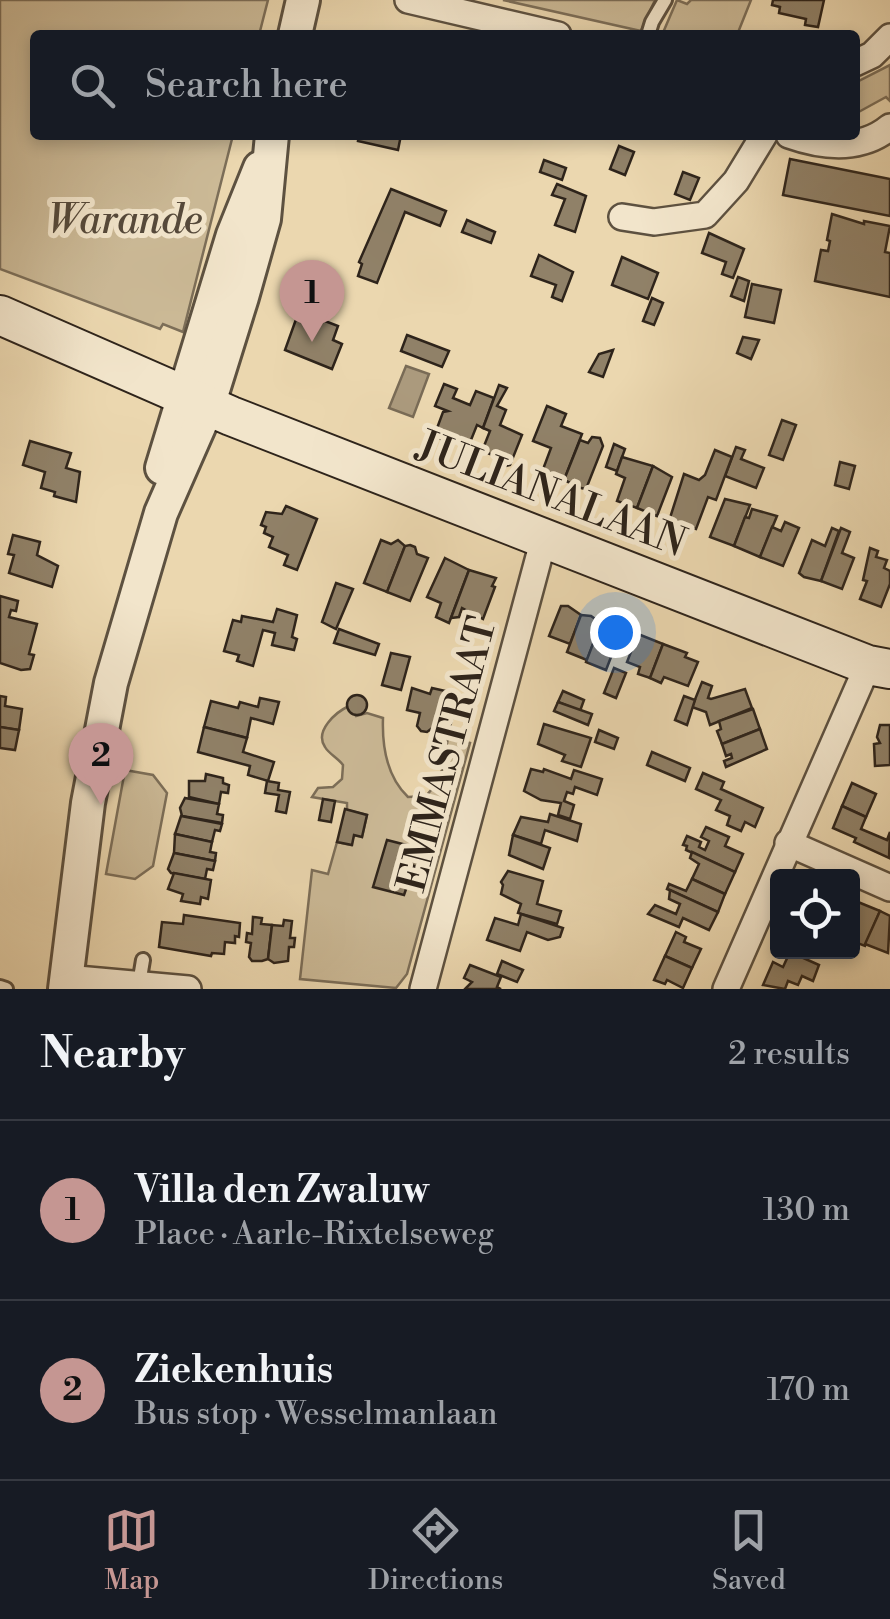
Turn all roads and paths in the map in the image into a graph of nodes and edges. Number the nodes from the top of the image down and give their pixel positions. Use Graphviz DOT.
graph roads {
  1 [pos="303,0"];
  2 [pos="408,0"];
  3 [pos="665,0"];
  4 [pos="296,30"];
  5 [pos="537,30"];
  6 [pos="650,30"];
  7 [pos="890,37"];
  8 [pos="860,61"];
  9 [pos="890,127"];
  10 [pos="761,140"];
  11 [pos="811,140"];
  12 [pos="271,142"];
  13 [pos="622,217"];
  14 [pos="0,314"];
  15 [pos="195,400"];
  16 [pos="544,538"];
  17 [pos="879,667"];
  18 [pos="788,844"];
  19 [pos="890,888"];
  20 [pos="66,983"];
  21 [pos="188,989"];
  22 [pos="423,989"];
  23 [pos="726,989"];
  1 -- 4 [label="street"];
  2 -- 5 [label="street"];
  3 -- 6 [label="lane"];
  7 -- 8 [label="street"];
  9 -- 11 [label="street"];
  10 -- 13 [label="street"];
  12 -- 15 [label="street"];
  14 -- 15 [label="main road, JULIANALAAN"];
  15 -- 16 [label="main road, JULIANALAAN"];
  15 -- 20 [label="street"];
  16 -- 17 [label="main road, JULIANALAAN"];
  16 -- 22 [label="street, EMMASTRAAT"];
  17 -- 18 [label="street"];
  18 -- 19 [label="street"];
  18 -- 23 [label="street"];
  20 -- 21 [label="street"];
}
